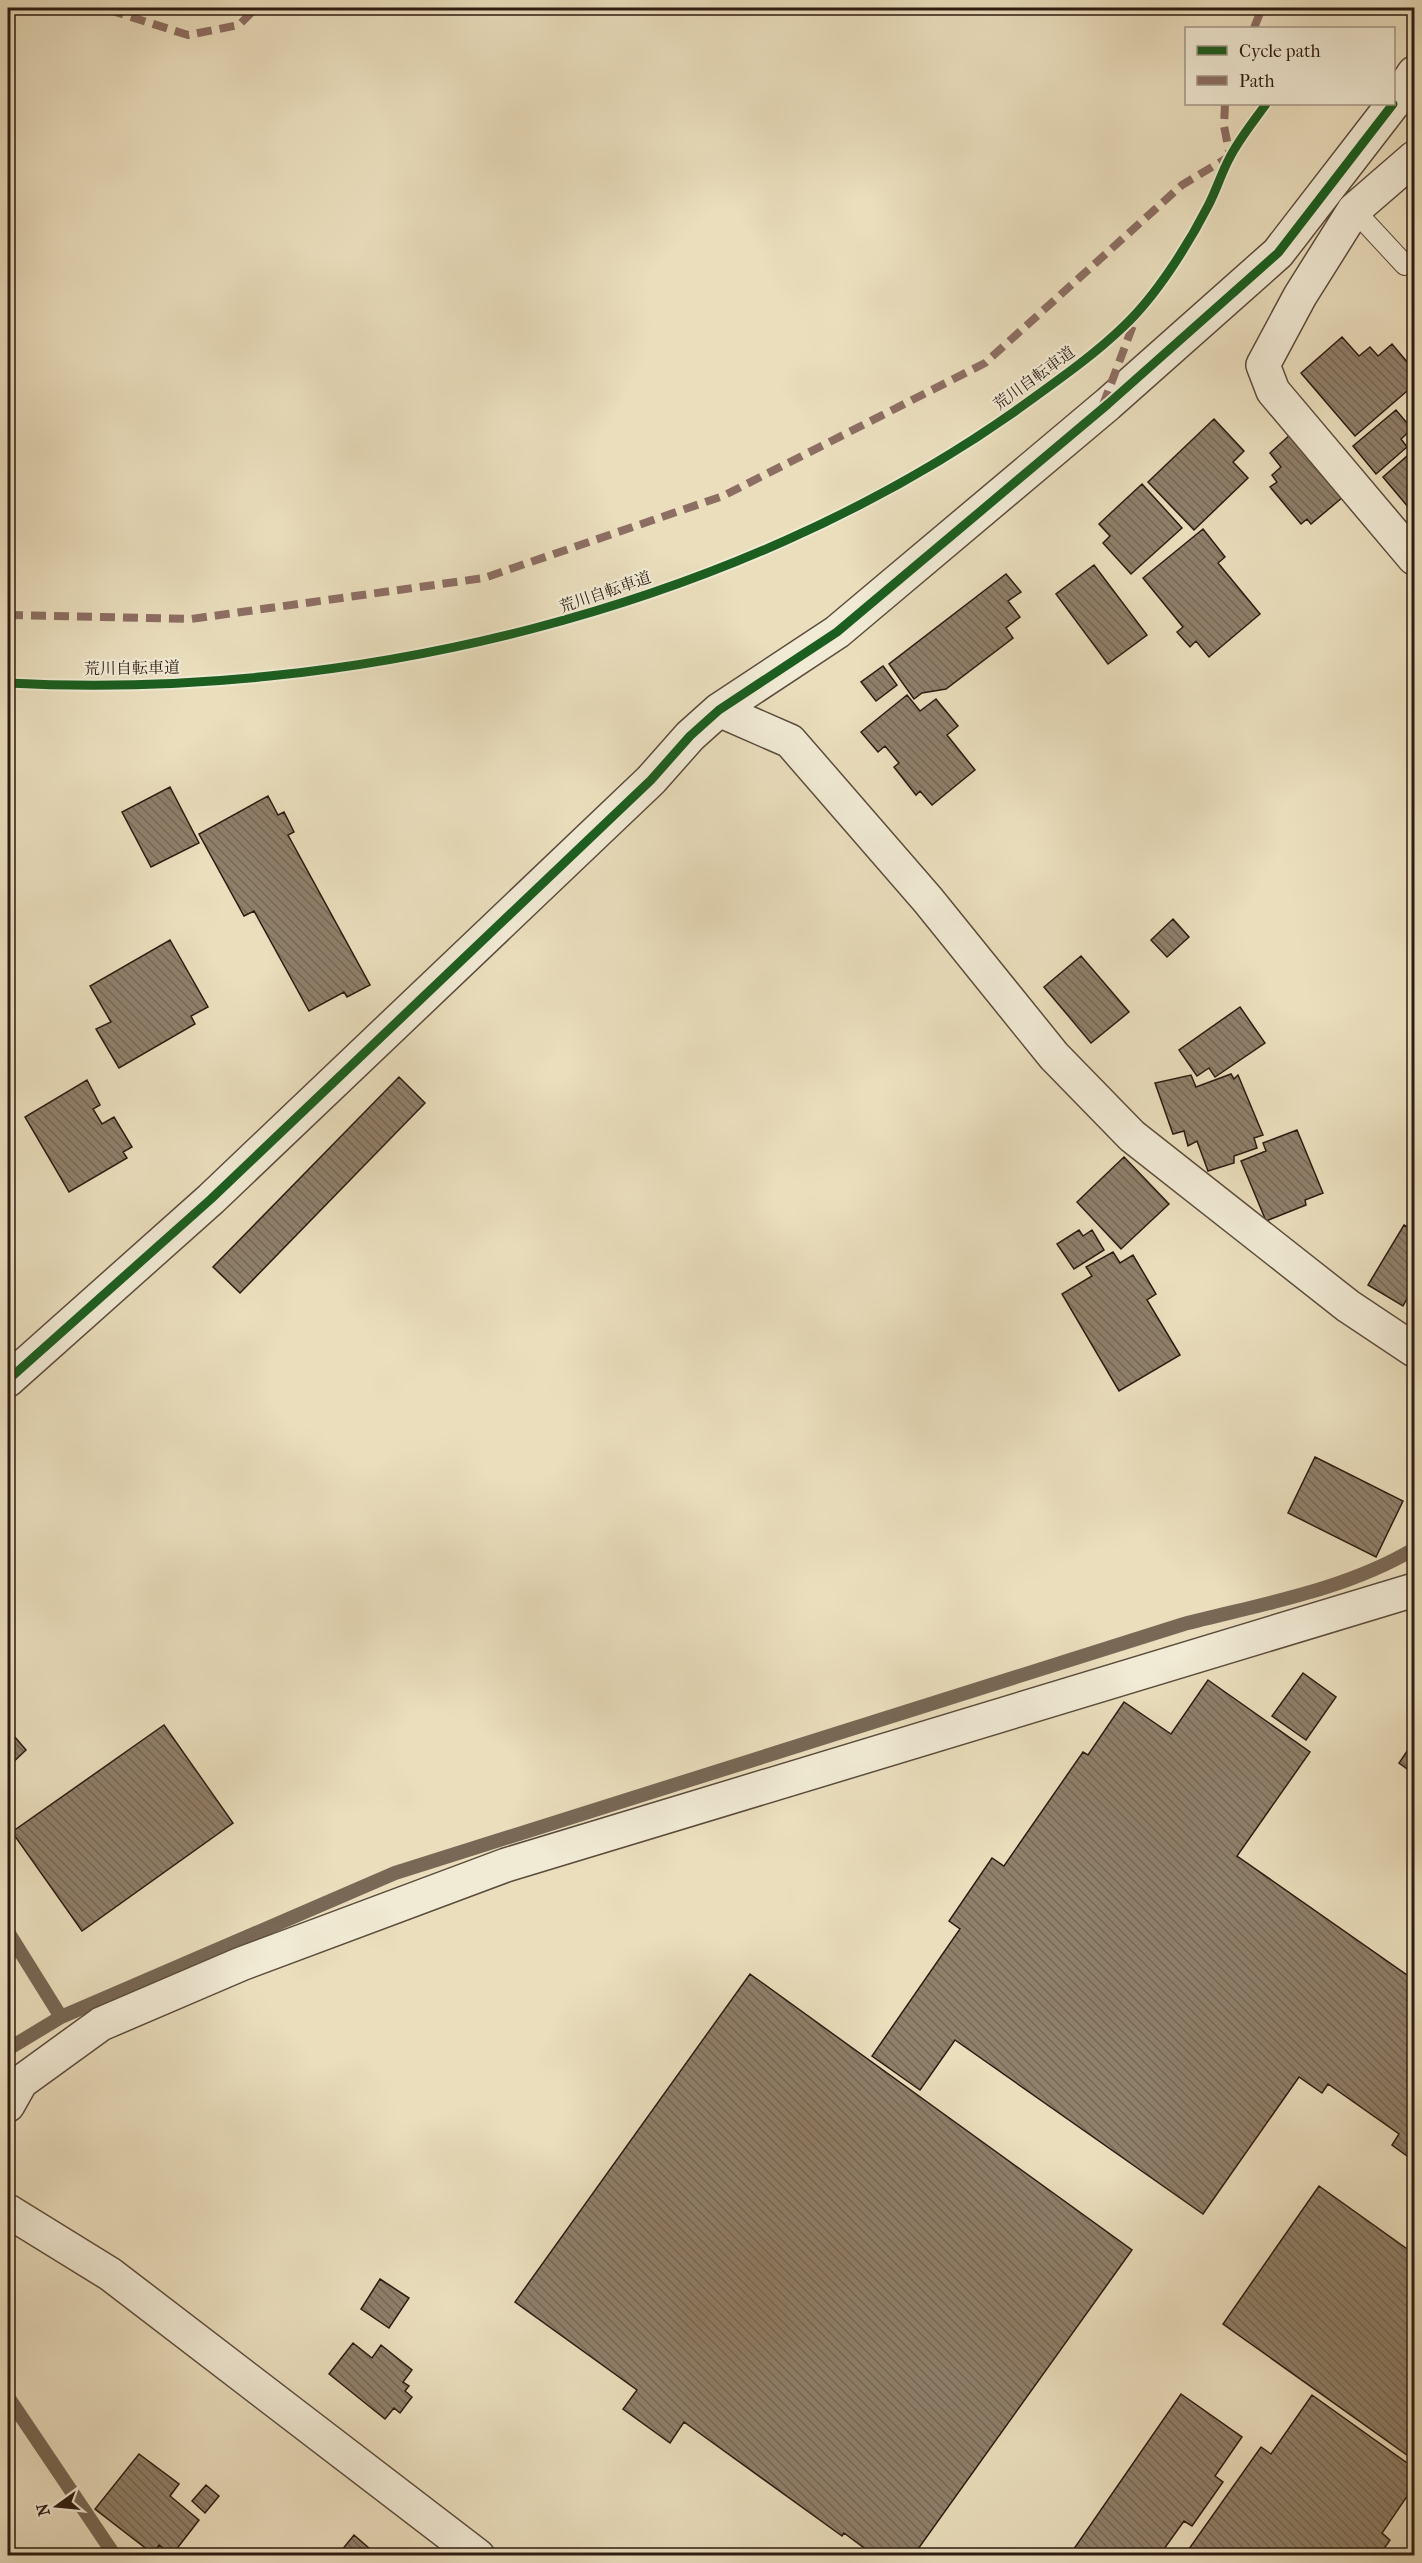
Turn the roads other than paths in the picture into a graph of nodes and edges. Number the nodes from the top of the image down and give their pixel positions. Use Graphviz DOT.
graph roads {
  1 [pos="1414,73"];
  2 [pos="1395,100"];
  3 [pos="1391,105"];
  4 [pos="1414,158"];
  5 [pos="1330,185"];
  6 [pos="1354,210"];
  7 [pos="1405,265"];
  8 [pos="1414,558"];
  9 [pos="719,710"];
  10 [pos="1414,1350"];
  11 [pos="8,1380"];
  12 [pos="1414,1590"];
  13 [pos="8,2104"];
  14 [pos="8,2211"];
  15 [pos="478,2556"];
  1 -- 2 [label="street"];
  3 -- 5 [label="street"];
  4 -- 6 [label="street"];
  5 -- 6 [label="street"];
  5 -- 9 [label="street"];
  6 -- 7 [label="lane"];
  6 -- 8 [label="street"];
  9 -- 10 [label="street"];
  9 -- 11 [label="street"];
  12 -- 13 [label="street"];
  14 -- 15 [label="street"];
}
